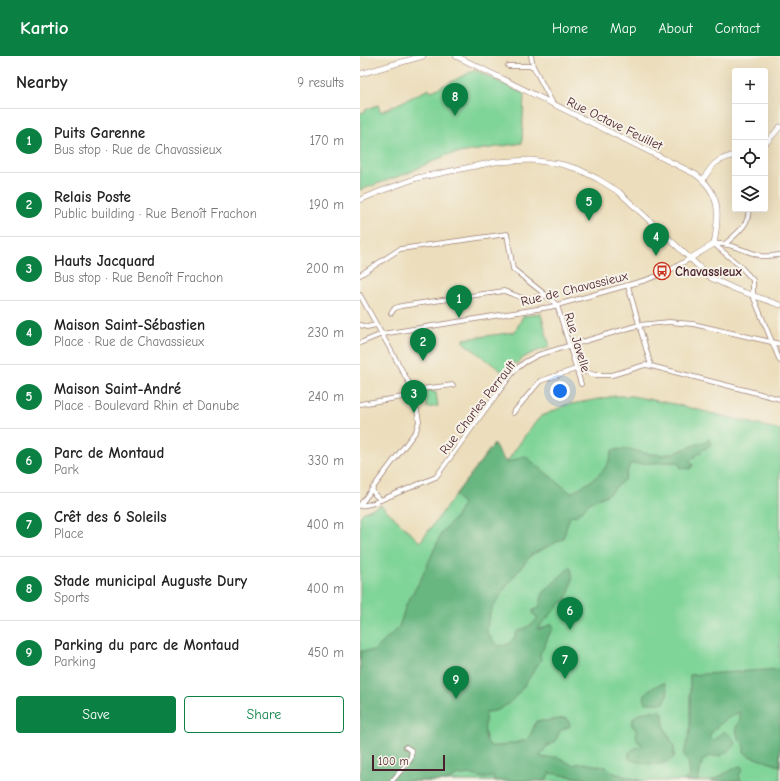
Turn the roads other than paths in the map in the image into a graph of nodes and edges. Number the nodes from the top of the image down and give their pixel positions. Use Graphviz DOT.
graph roads {
  1 [pos="423,56"];
  2 [pos="456,56"];
  3 [pos="531,56"];
  4 [pos="508,66"];
  5 [pos="533,66"];
  6 [pos="360,74"];
  7 [pos="553,104"];
  8 [pos="780,127"];
  9 [pos="768,141"];
  10 [pos="732,156"];
  11 [pos="703,180"];
  12 [pos="360,200"];
  13 [pos="748,212"];
  14 [pos="714,244"];
  15 [pos="725,244"];
  16 [pos="780,255"];
  17 [pos="689,259"];
  18 [pos="360,275"];
  19 [pos="628,286"];
  20 [pos="360,295"];
  21 [pos="547,296"];
  22 [pos="753,296"];
  23 [pos="557,305"];
  24 [pos="780,305"];
  25 [pos="391,313"];
  26 [pos="376,325"];
  27 [pos="639,325"];
  28 [pos="360,326"];
  29 [pos="382,334"];
  30 [pos="772,342"];
  31 [pos="360,343"];
  32 [pos="780,344"];
  33 [pos="569,346"];
  34 [pos="780,361"];
  35 [pos="651,366"];
  36 [pos="576,369"];
  37 [pos="581,384"];
  38 [pos="453,385"];
  39 [pos="413,390"];
  40 [pos="415,395"];
  41 [pos="780,399"];
  42 [pos="360,404"];
  43 [pos="513,413"];
  44 [pos="372,489"];
  45 [pos="382,500"];
  46 [pos="360,506"];
  47 [pos="406,747"];
  48 [pos="392,781"];
  1 -- 6 [label="street"];
  2 -- 7 [label="street, Rue Octave Feuillet"];
  3 -- 5 [label="street"];
  4 -- 5 [label="street"];
  5 -- 7 [label="street"];
  7 -- 11 [label="street, Rue Octave Feuillet"];
  8 -- 9 [label="street"];
  10 -- 11 [label="street"];
  11 -- 14 [label="street, Rue Octave Feuillet"];
  12 -- 17 [label="street"];
  13 -- 15 [label="street"];
  14 -- 15 [label="street"];
  14 -- 17 [label="street, Rue de Chavassieux"];
  14 -- 22 [label="street"];
  15 -- 16 [label="street"];
  17 -- 19 [label="street, Rue de Chavassieux"];
  17 -- 22 [label="street"];
  18 -- 21 [label="street"];
  19 -- 23 [label="street, Rue de Chavassieux"];
  19 -- 27 [label="street"];
  20 -- 26 [label="street"];
  21 -- 23 [label="street"];
  21 -- 25 [label="street"];
  22 -- 24 [label="street"];
  22 -- 30 [label="street"];
  23 -- 29 [label="street, Rue de Chavassieux"];
  23 -- 33 [label="street, Rue Javelle"];
  26 -- 28 [label="street"];
  26 -- 29 [label="street"];
  27 -- 30 [label="street, Rue Charles Perrault"];
  27 -- 33 [label="street, Rue Charles Perrault"];
  27 -- 35 [label="street"];
  29 -- 31 [label="street, Rue de Chavassieux"];
  29 -- 39 [label="street"];
  30 -- 32 [label="street, Rue Charles Perrault"];
  30 -- 34 [label="street"];
  33 -- 36 [label="street, Rue Javelle"];
  33 -- 45 [label="street, Rue Charles Perrault"];
  35 -- 36 [label="street"];
  35 -- 41 [label="street"];
  36 -- 37 [label="street, Rue Javelle"];
  36 -- 43 [label="street"];
  38 -- 39 [label="street"];
  39 -- 40 [label="street"];
  40 -- 42 [label="street"];
  40 -- 44 [label="street"];
  44 -- 45 [label="street"];
  44 -- 46 [label="street"];
  45 -- 46 [label="street, Rue Charles Perrault"];
  47 -- 48 [label="street"];
}
